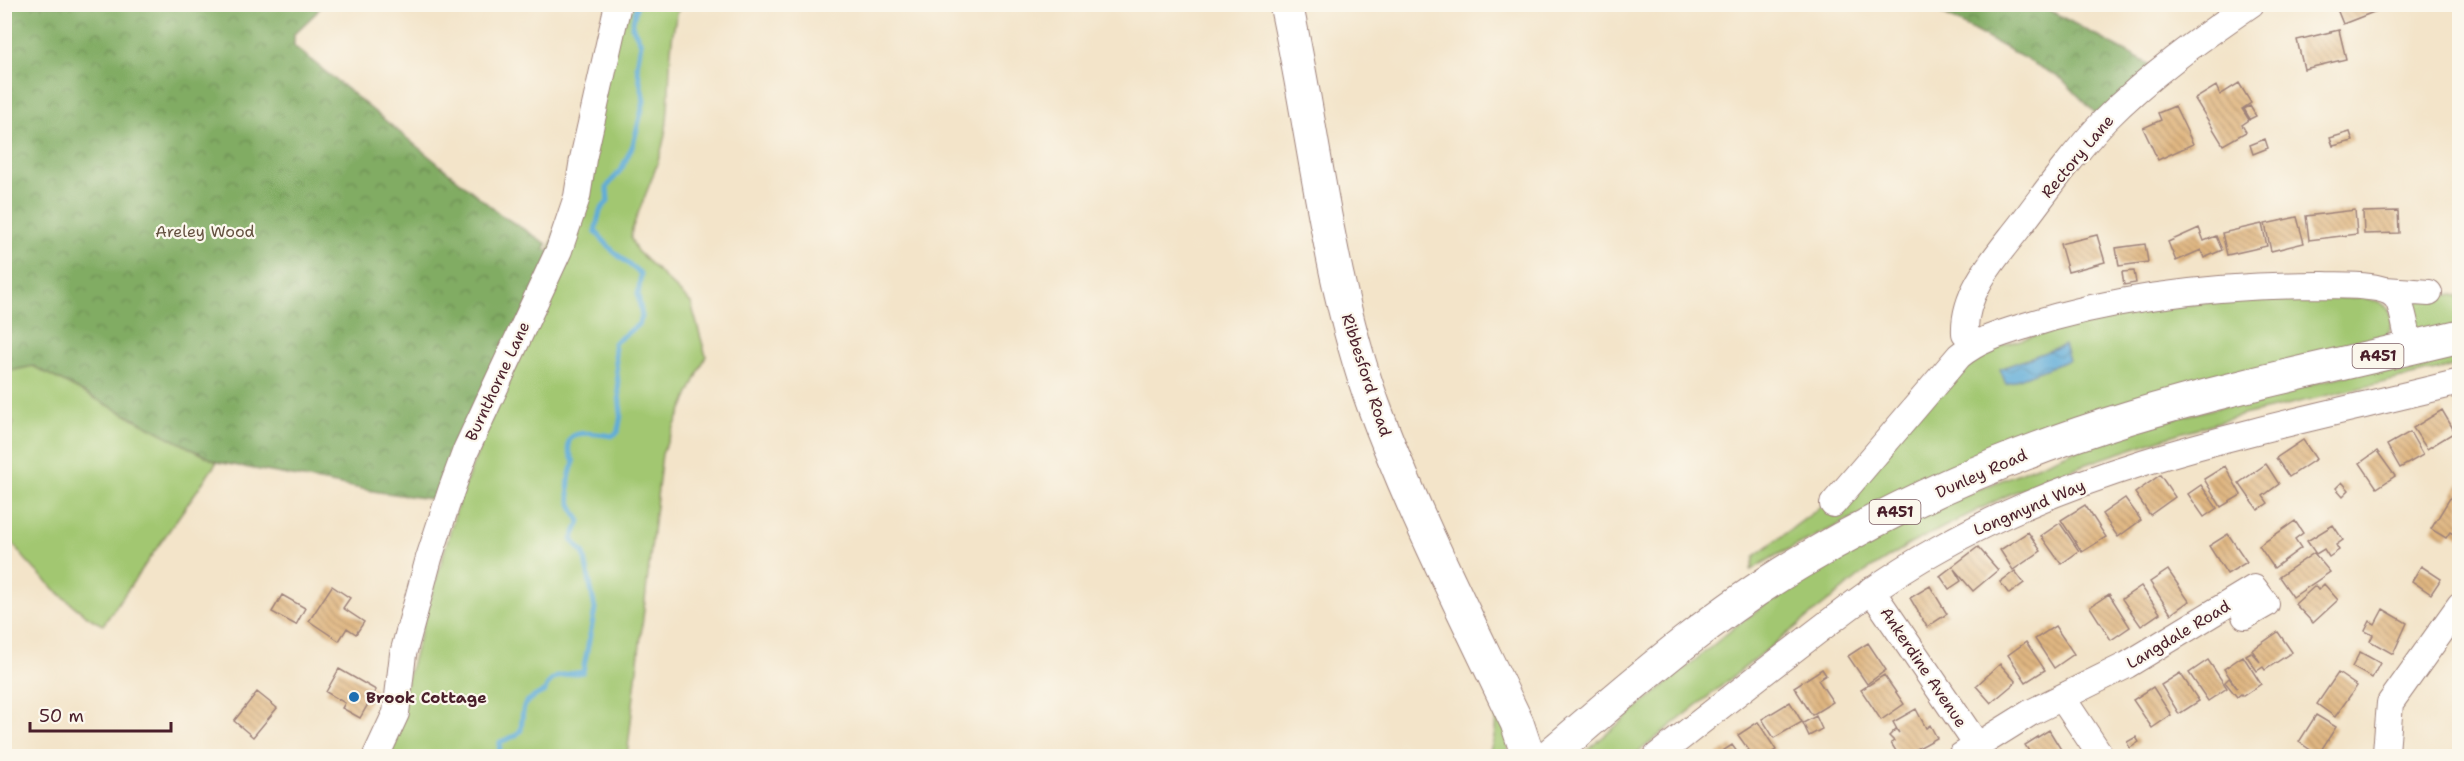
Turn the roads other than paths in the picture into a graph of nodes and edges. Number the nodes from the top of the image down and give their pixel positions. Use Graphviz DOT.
graph roads {
  1 [pos="618,4"];
  2 [pos="1286,4"];
  3 [pos="2251,4"];
  4 [pos="2385,290"];
  5 [pos="2429,293"];
  6 [pos="2460,336"];
  7 [pos="1980,342"];
  8 [pos="2410,348"];
  9 [pos="2460,382"];
  10 [pos="1833,504"];
  11 [pos="1871,590"];
  12 [pos="2460,605"];
  13 [pos="2246,616"];
  14 [pos="2063,699"];
  15 [pos="1969,751"];
  16 [pos="2388,755"];
  17 [pos="376,756"];
  18 [pos="1528,756"];
  19 [pos="1549,756"];
  20 [pos="1657,756"];
  21 [pos="2101,756"];
  1 -- 17 [label="street, Burnthorne Lane"];
  2 -- 18 [label="main road, Ribbesford Road"];
  3 -- 7 [label="street, Rectory Lane"];
  4 -- 5 [label="street"];
  4 -- 7 [label="street"];
  4 -- 8 [label="street"];
  6 -- 8 [label="main road, Dunley Road / A451"];
  7 -- 10 [label="street"];
  8 -- 19 [label="main road, Dunley Road / A451"];
  9 -- 11 [label="street, Longmynd Way"];
  11 -- 15 [label="street, Ankerdine Avenue"];
  11 -- 20 [label="street, Longmynd Way"];
  12 -- 16 [label="street"];
  13 -- 14 [label="street, Langdale Road"];
  14 -- 15 [label="street, Langdale Road"];
  14 -- 21 [label="street"];
}
